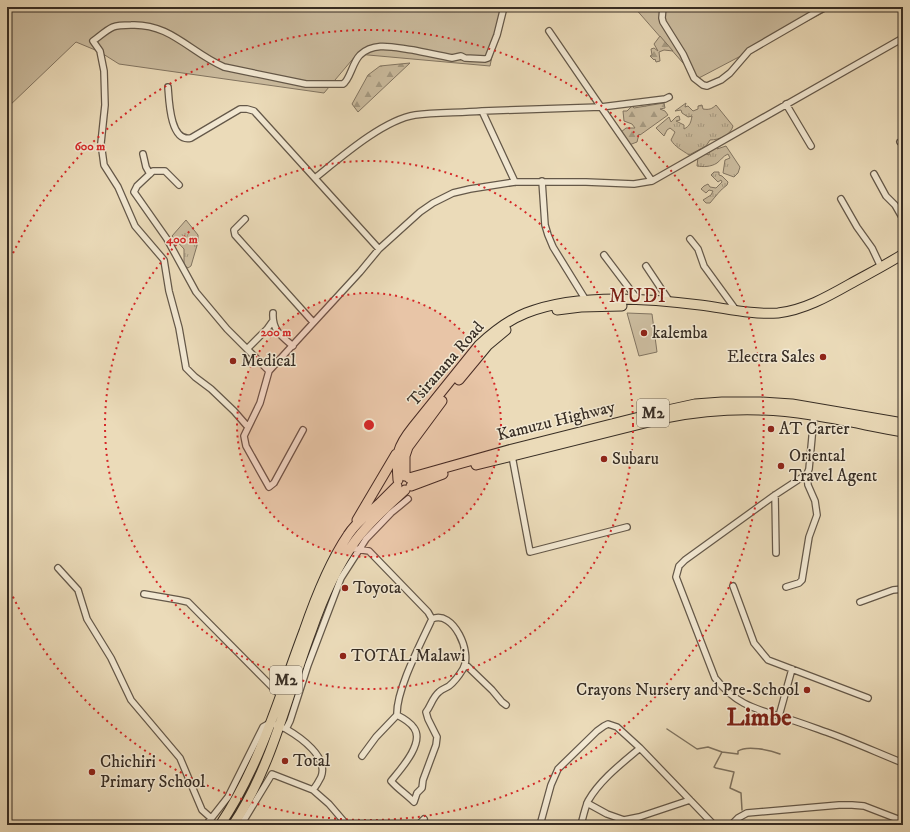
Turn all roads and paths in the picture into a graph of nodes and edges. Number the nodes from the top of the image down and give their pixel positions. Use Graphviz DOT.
graph roads {
  1 [pos="504,7"];
  2 [pos="663,7"];
  3 [pos="825,7"];
  4 [pos="549,31"];
  5 [pos="903,38"];
  6 [pos="168,87"];
  7 [pos="669,96"];
  8 [pos="786,104"];
  9 [pos="601,106"];
  10 [pos="482,111"];
  11 [pos="811,146"];
  12 [pos="143,154"];
  13 [pos="150,174"];
  14 [pos="874,174"];
  15 [pos="315,178"];
  16 [pos="652,181"];
  17 [pos="515,182"];
  18 [pos="542,182"];
  19 [pos="179,185"];
  20 [pos="841,199"];
  21 [pos="246,219"];
  22 [pos="903,219"];
  23 [pos="690,239"];
  24 [pos="379,249"];
  25 [pos="903,254"];
  26 [pos="604,255"];
  27 [pos="903,260"];
  28 [pos="646,266"];
  29 [pos="881,267"];
  30 [pos="638,300"];
  31 [pos="670,302"];
  32 [pos="587,303"];
  33 [pos="736,310"];
  34 [pos="273,313"];
  35 [pos="272,322"];
  36 [pos="313,322"];
  37 [pos="293,346"];
  38 [pos="247,349"];
  39 [pos="269,371"];
  40 [pos="814,416"];
  41 [pos="903,423"];
  42 [pos="248,427"];
  43 [pos="303,430"];
  44 [pos="903,432"];
  45 [pos="397,453"];
  46 [pos="512,456"];
  47 [pos="807,474"];
  48 [pos="404,483"];
  49 [pos="775,495"];
  50 [pos="408,499"];
  51 [pos="627,527"];
  52 [pos="349,533"];
  53 [pos="350,548"];
  54 [pos="776,553"];
  55 [pos="58,568"];
  56 [pos="733,586"];
  57 [pos="786,587"];
  58 [pos="903,589"];
  59 [pos="144,594"];
  60 [pos="860,602"];
  61 [pos="432,619"];
  62 [pos="465,664"];
  63 [pos="792,669"];
  64 [pos="280,695"];
  65 [pos="868,698"];
  66 [pos="506,705"];
  67 [pos="397,714"];
  68 [pos="779,716"];
  69 [pos="270,723"];
  70 [pos="283,727"];
  71 [pos="640,748"];
  72 [pos="362,756"];
  73 [pos="903,763"];
  74 [pos="313,790"];
  75 [pos="690,800"];
  76 [pos="587,803"];
  77 [pos="211,818"];
  78 [pos="424,819"];
  79 [pos="903,821"];
  80 [pos="206,825"];
  81 [pos="220,825"];
  82 [pos="233,825"];
  83 [pos="242,825"];
  84 [pos="347,825"];
  85 [pos="418,825"];
  86 [pos="540,825"];
  87 [pos="581,825"];
  88 [pos="714,825"];
  89 [pos="731,825"];
  1 -- 42 [label="street"];
  2 -- 3 [label="street"];
  4 -- 9 [label="street"];
  5 -- 8 [label="street"];
  6 -- 15 [label="street"];
  7 -- 9 [label="street"];
  8 -- 11 [label="street"];
  8 -- 16 [label="street"];
  9 -- 10 [label="street"];
  9 -- 16 [label="street"];
  10 -- 15 [label="street"];
  10 -- 17 [label="street"];
  12 -- 13 [label="street"];
  13 -- 19 [label="street"];
  13 -- 38 [label="street"];
  14 -- 22 [label="street"];
  15 -- 24 [label="street"];
  16 -- 18 [label="street"];
  17 -- 18 [label="street"];
  17 -- 24 [label="street"];
  18 -- 32 [label="street"];
  20 -- 29 [label="street"];
  21 -- 36 [label="street"];
  23 -- 33 [label="street"];
  24 -- 36 [label="street"];
  25 -- 29 [label="highway, Tsiranana Road"];
  26 -- 30 [label="street"];
  27 -- 32 [label="highway, Tsiranana Road"];
  28 -- 31 [label="street"];
  29 -- 33 [label="highway, Tsiranana Road"];
  30 -- 31 [label="highway, Tsiranana Road"];
  30 -- 32 [label="highway, Tsiranana Road"];
  31 -- 33 [label="highway, Tsiranana Road"];
  32 -- 45 [label="highway, Tsiranana Road"];
  32 -- 48 [label="highway, Tsiranana Road"];
  34 -- 35 [label="street"];
  35 -- 37 [label="street"];
  35 -- 38 [label="street"];
  36 -- 37 [label="street"];
  37 -- 39 [label="street"];
  38 -- 39 [label="street"];
  39 -- 42 [label="street"];
  40 -- 44 [label="highway, Kamuzu Highway / M2"];
  40 -- 46 [label="highway, Kamuzu Highway / M2"];
  40 -- 47 [label="street"];
  41 -- 48 [label="highway, Kamuzu Highway / M2"];
  42 -- 43 [label="street"];
  45 -- 48 [label="highway"];
  45 -- 52 [label="highway, Tsiranana Road"];
  46 -- 48 [label="highway, Kamuzu Highway / M2"];
  46 -- 51 [label="street"];
  47 -- 49 [label="street"];
  47 -- 57 [label="street"];
  48 -- 52 [label="highway, Kamuzu Highway / M2"];
  48 -- 53 [label="highway, Kamuzu Highway / M2"];
  49 -- 54 [label="street"];
  49 -- 68 [label="street"];
  50 -- 53 [label="street"];
  52 -- 53 [label="highway, Kamuzu Highway / M2"];
  53 -- 61 [label="street"];
  53 -- 64 [label="highway, Kamuzu Highway / M2"];
  53 -- 70 [label="highway, Kamuzu Highway / M2"];
  55 -- 77 [label="street"];
  56 -- 63 [label="street"];
  58 -- 60 [label="street"];
  59 -- 64 [label="street"];
  61 -- 62 [label="street"];
  61 -- 67 [label="street"];
  62 -- 66 [label="street"];
  62 -- 67 [label="street"];
  63 -- 65 [label="street"];
  63 -- 68 [label="street"];
  64 -- 69 [label="highway, Kamuzu Highway / M2"];
  67 -- 72 [label="street"];
  68 -- 73 [label="street"];
  69 -- 70 [label="street"];
  69 -- 77 [label="street"];
  69 -- 81 [label="highway, Kamuzu Highway / M2"];
  70 -- 74 [label="street"];
  70 -- 82 [label="highway, Kamuzu Highway / M2"];
  71 -- 75 [label="street"];
  71 -- 76 [label="street"];
  71 -- 86 [label="street"];
  74 -- 83 [label="street"];
  74 -- 84 [label="street"];
  75 -- 76 [label="street"];
  75 -- 88 [label="street"];
  76 -- 87 [label="street"];
  77 -- 80 [label="street"];
  78 -- 85 [label="street"];
  79 -- 89 [label="street"];
}
